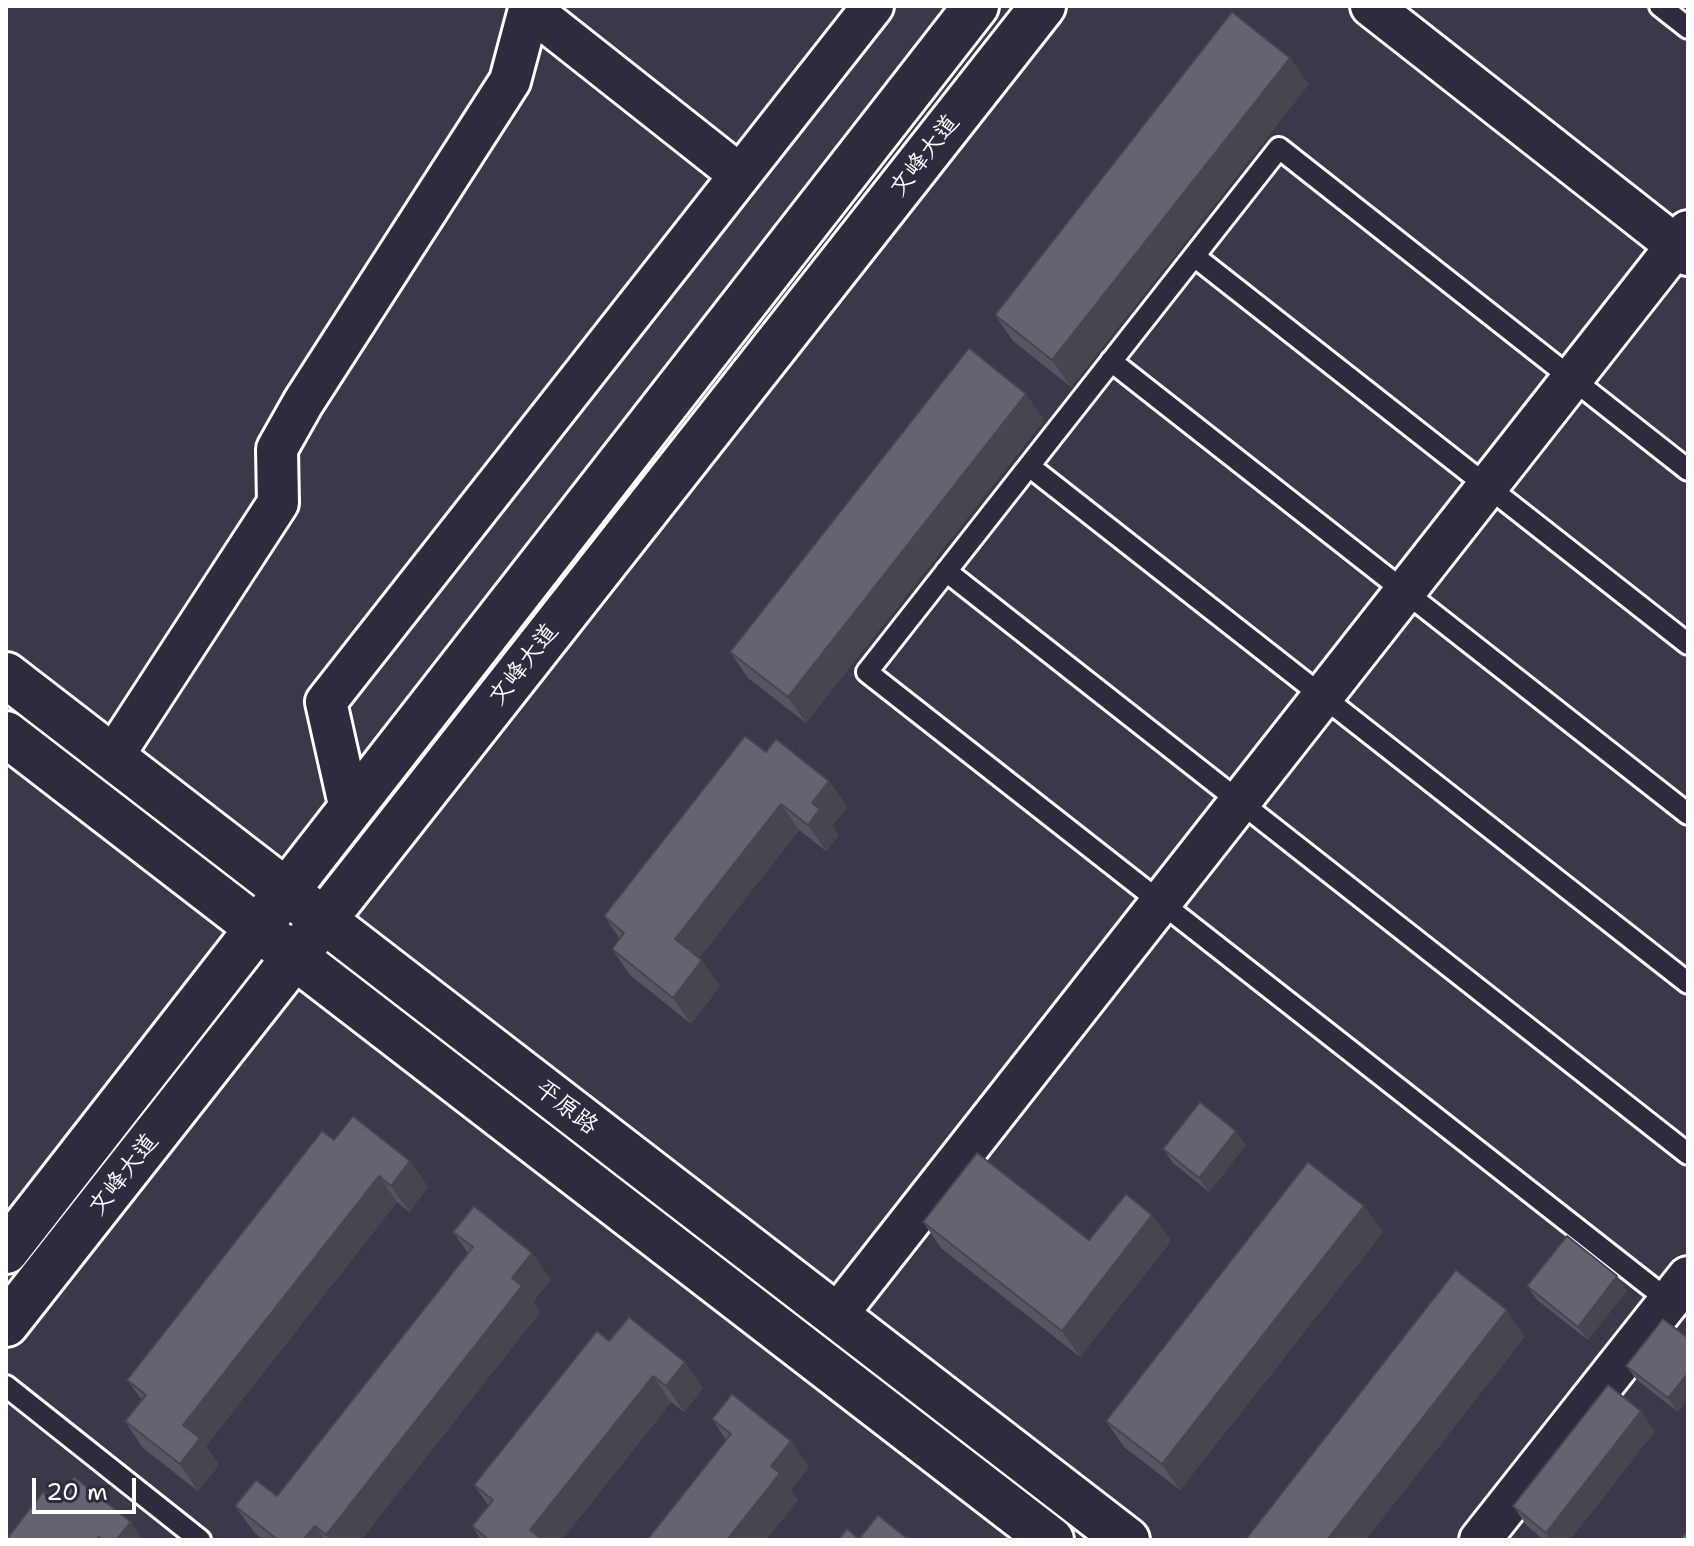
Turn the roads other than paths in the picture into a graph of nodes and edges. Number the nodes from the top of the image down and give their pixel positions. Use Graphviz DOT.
graph roads {
  1 [pos="873,6"];
  2 [pos="976,6"];
  3 [pos="1043,6"];
  4 [pos="1371,6"];
  5 [pos="1660,6"];
  6 [pos="530,7"];
  7 [pos="1688,28"];
  8 [pos="740,175"];
  9 [pos="1684,244"];
  10 [pos="1194,256"];
  11 [pos="1111,361"];
  12 [pos="1572,379"];
  13 [pos="1029,466"];
  14 [pos="1688,470"];
  15 [pos="1488,487"];
  16 [pos="946,571"];
  17 [pos="1405,592"];
  18 [pos="1688,644"];
  19 [pos="6,675"];
  20 [pos="1323,696"];
  21 [pos="6,734"];
  22 [pos="112,758"];
  23 [pos="1240,802"];
  24 [pos="350,809"];
  25 [pos="1688,814"];
  26 [pos="286,893"];
  27 [pos="323,922"];
  28 [pos="257,929"];
  29 [pos="294,958"];
  30 [pos="1688,983"];
  31 [pos="1688,1154"];
  32 [pos="6,1251"];
  33 [pos="1678,1289"];
  34 [pos="836,1316"];
  35 [pos="6,1324"];
  36 [pos="6,1386"];
  37 [pos="200,1540"];
  38 [pos="1051,1540"];
  39 [pos="1127,1540"];
  40 [pos="1480,1540"];
  1 -- 8 [label="street"];
  2 -- 24 [label="main road, 文峰大道"];
  3 -- 27 [label="main road, 文峰大道"];
  4 -- 9 [label="street"];
  5 -- 7 [label="lane"];
  6 -- 8 [label="street"];
  6 -- 22 [label="street"];
  8 -- 24 [label="street"];
  9 -- 12 [label="street"];
  10 -- 11 [label="lane"];
  10 -- 12 [label="lane"];
  10 -- 15 [label="lane"];
  11 -- 13 [label="lane"];
  11 -- 17 [label="lane"];
  12 -- 14 [label="lane"];
  12 -- 15 [label="street"];
  13 -- 16 [label="lane"];
  13 -- 20 [label="lane"];
  15 -- 17 [label="street"];
  15 -- 18 [label="lane"];
  16 -- 23 [label="lane"];
  16 -- 33 [label="lane"];
  17 -- 20 [label="street"];
  17 -- 25 [label="lane"];
  19 -- 22 [label="main road, 平原路"];
  20 -- 23 [label="street"];
  20 -- 30 [label="lane"];
  21 -- 28 [label="main road, 平原路"];
  22 -- 26 [label="main road, 平原路"];
  23 -- 31 [label="lane"];
  23 -- 34 [label="street"];
  24 -- 26 [label="main road, 文峰大道"];
  26 -- 27 [label="main road, 平原路"];
  26 -- 28 [label="main road, 文峰大道"];
  27 -- 29 [label="main road, 文峰大道"];
  27 -- 34 [label="main road, 平原路"];
  28 -- 29 [label="main road, 平原路"];
  28 -- 32 [label="main road, 文峰大道"];
  29 -- 35 [label="main road, 文峰大道"];
  29 -- 38 [label="main road, 平原路"];
  33 -- 40 [label="street"];
  34 -- 39 [label="main road, 平原路"];
  36 -- 37 [label="lane"];
}
